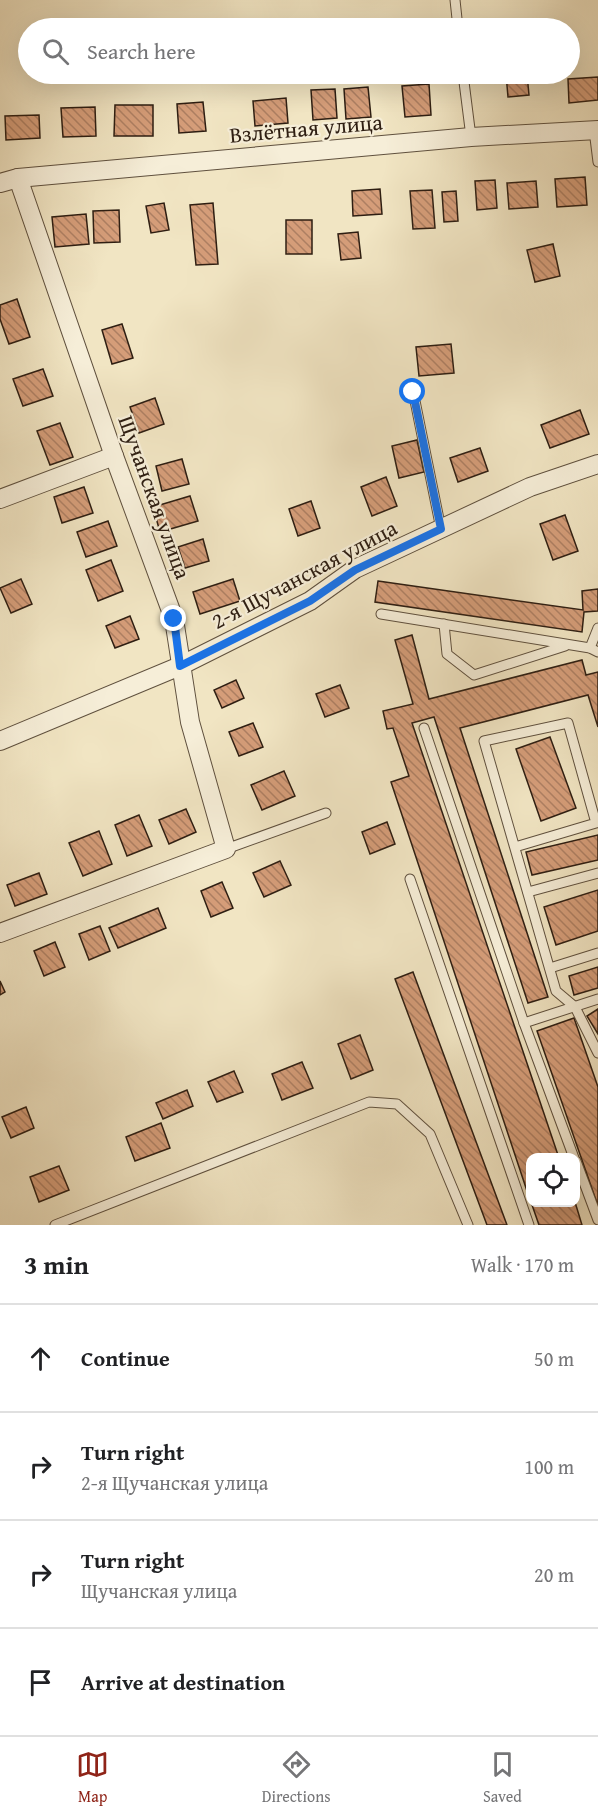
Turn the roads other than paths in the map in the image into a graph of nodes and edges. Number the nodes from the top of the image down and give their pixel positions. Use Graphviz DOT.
graph roads {
  1 [pos="454,0"];
  2 [pos="457,18"];
  3 [pos="464,84"];
  4 [pos="596,130"];
  5 [pos="471,137"];
  6 [pos="598,162"];
  7 [pos="18,178"];
  8 [pos="0,183"];
  9 [pos="413,392"];
  10 [pos="114,456"];
  11 [pos="598,464"];
  12 [pos="0,499"];
  13 [pos="441,529"];
  14 [pos="381,614"];
  15 [pos="444,624"];
  16 [pos="598,628"];
  17 [pos="568,645"];
  18 [pos="594,650"];
  19 [pos="180,666"];
  20 [pos="424,728"];
  21 [pos="0,741"];
  22 [pos="326,813"];
  23 [pos="515,847"];
  24 [pos="226,849"];
  25 [pos="598,873"];
  26 [pos="410,879"];
  27 [pos="528,892"];
  28 [pos="0,933"];
  29 [pos="598,953"];
  30 [pos="550,968"];
  31 [pos="598,999"];
  32 [pos="575,1008"];
  33 [pos="524,1023"];
  34 [pos="598,1053"];
  35 [pos="573,1153"];
  36 [pos="580,1172"];
  37 [pos="598,1220"];
  38 [pos="55,1225"];
  39 [pos="468,1225"];
  40 [pos="529,1225"];
  1 -- 2 [label="lane"];
  3 -- 5 [label="lane"];
  4 -- 5 [label="street, Взлётная улица"];
  4 -- 6 [label="lane"];
  5 -- 7 [label="street, Взлётная улица"];
  7 -- 8 [label="street, Взлётная улица"];
  7 -- 10 [label="street, Щучанская улица"];
  9 -- 13 [label="lane"];
  10 -- 12 [label="street"];
  10 -- 19 [label="street, Щучанская улица"];
  11 -- 13 [label="street, 2-я Щучанская улица"];
  13 -- 19 [label="street, 2-я Щучанская улица"];
  14 -- 15 [label="lane"];
  15 -- 17 [label="lane"];
  15 -- 17 [label="lane"];
  16 -- 18 [label="lane"];
  17 -- 18 [label="lane"];
  19 -- 21 [label="street, 2-я Щучанская улица"];
  19 -- 24 [label="street, Щучанская улица"];
  20 -- 33 [label="lane"];
  22 -- 24 [label="lane"];
  23 -- 23 [label="lane"];
  23 -- 27 [label="lane"];
  24 -- 28 [label="street"];
  25 -- 27 [label="lane"];
  26 -- 40 [label="lane"];
  27 -- 30 [label="lane"];
  29 -- 30 [label="lane"];
  30 -- 32 [label="lane"];
  31 -- 32 [label="lane"];
  32 -- 33 [label="lane"];
  32 -- 34 [label="lane"];
  33 -- 35 [label="lane"];
  36 -- 37 [label="lane"];
  38 -- 39 [label="lane"];
}
